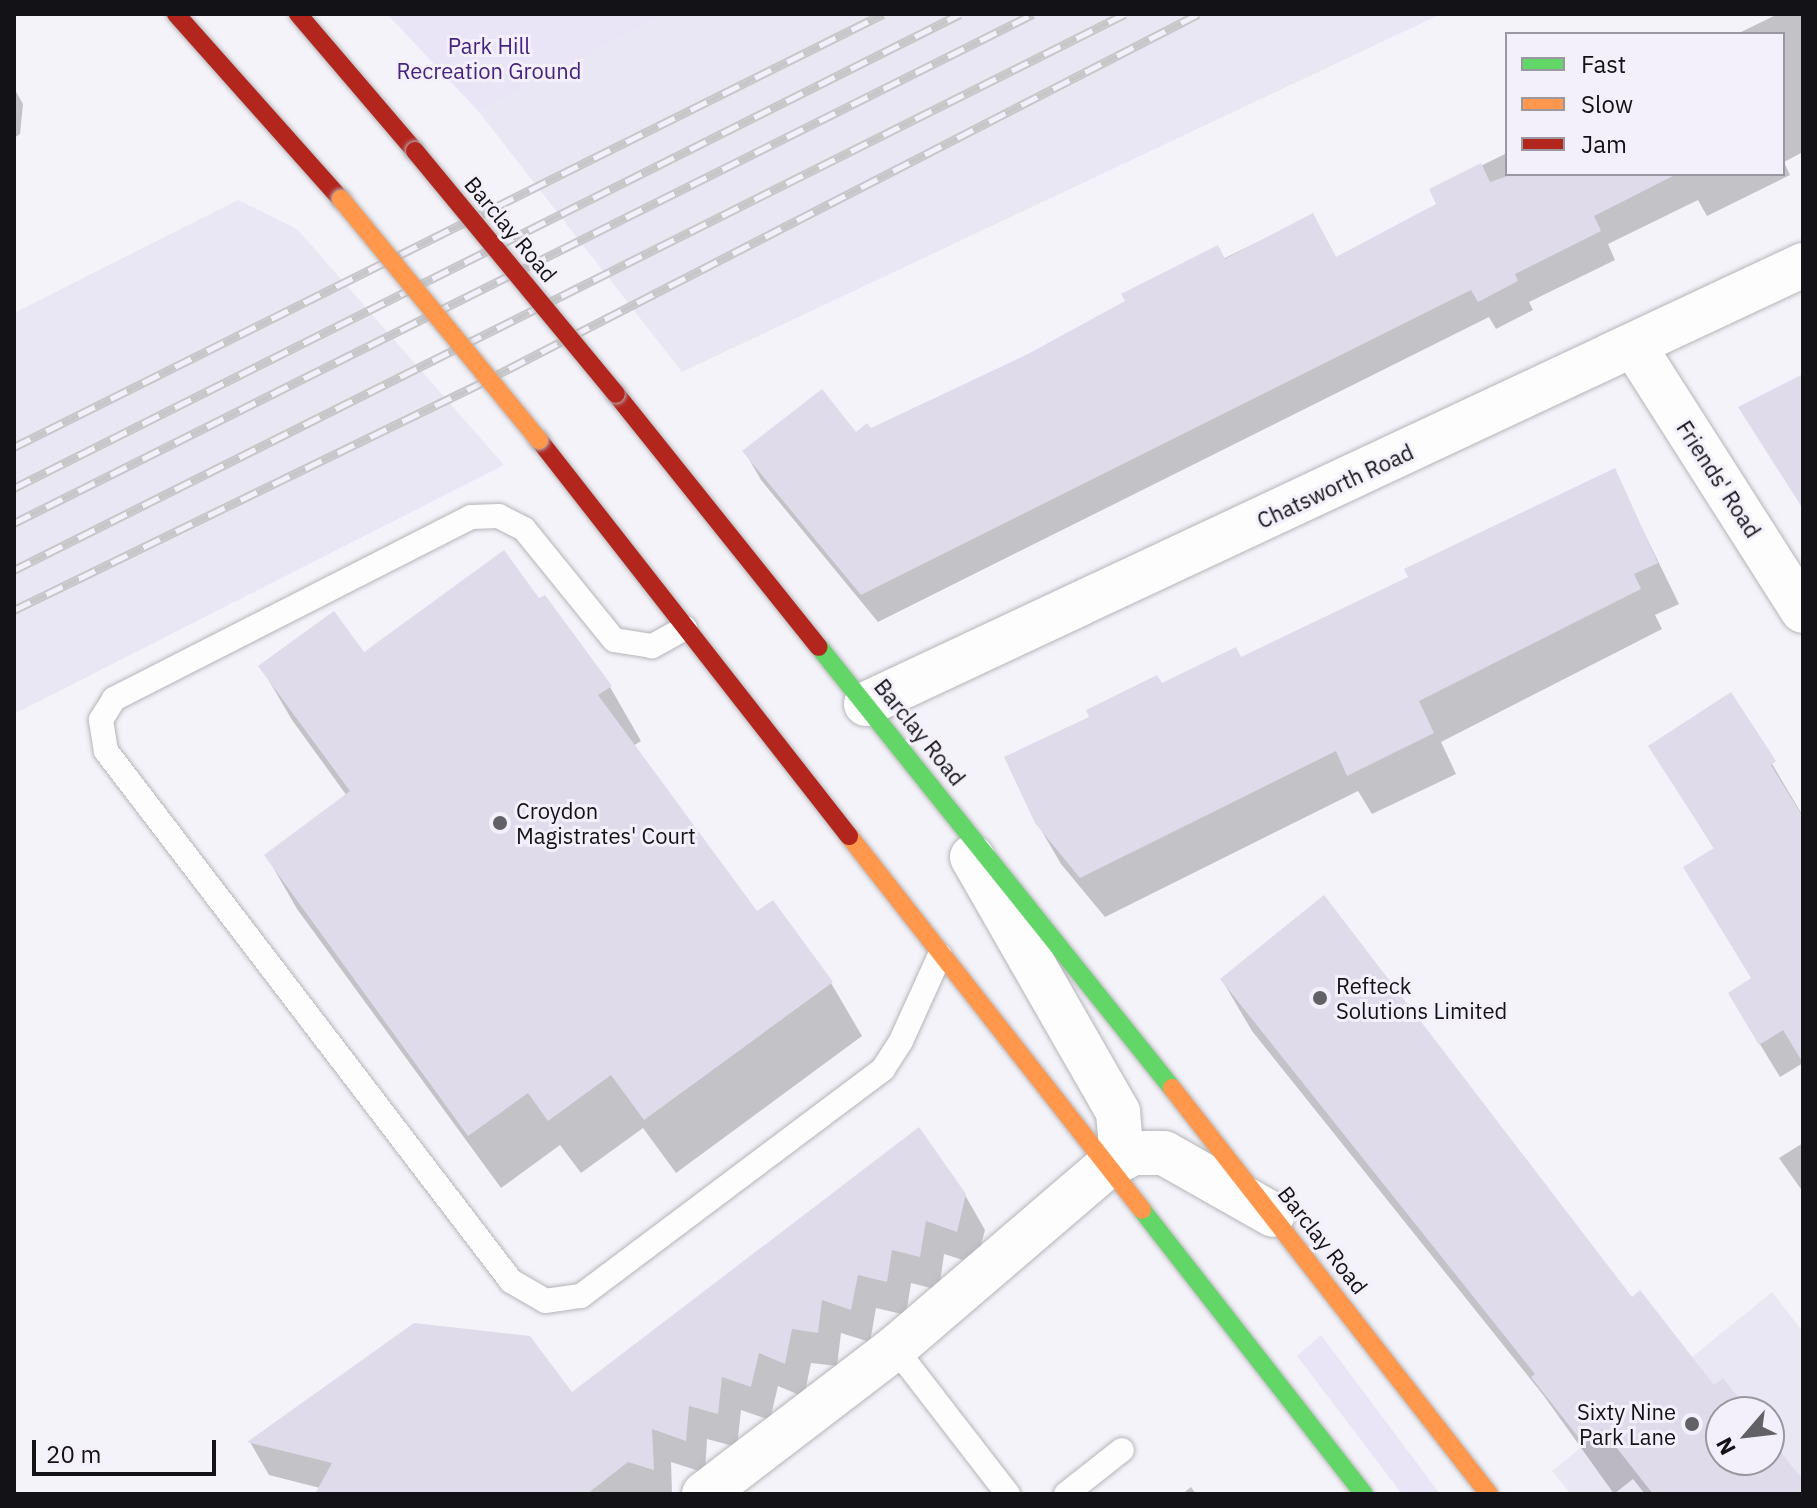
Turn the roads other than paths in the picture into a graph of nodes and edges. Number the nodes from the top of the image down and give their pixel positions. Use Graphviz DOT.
graph roads {
  1 [pos="176,14"];
  2 [pos="298,14"];
  3 [pos="1803,265"];
  4 [pos="1634,346"];
  5 [pos="1803,611"];
  6 [pos="685,628"];
  7 [pos="866,704"];
  8 [pos="930,782"];
  9 [pos="940,955"];
  10 [pos="1105,1168"];
  11 [pos="1275,1217"];
  12 [pos="895,1348"];
  13 [pos="1122,1450"];
  14 [pos="704,1494"];
  15 [pos="1008,1494"];
  16 [pos="1066,1494"];
  17 [pos="1364,1494"];
  18 [pos="1489,1494"];
  1 -- 6 [label="highway, bridge"];
  2 -- 7 [label="highway, Barclay Road, bridge"];
  3 -- 4 [label="street, Chatsworth Road"];
  4 -- 5 [label="street, Friends' Road"];
  4 -- 7 [label="street, Chatsworth Road"];
  6 -- 9 [label="highway"];
  6 -- 9 [label="lane"];
  7 -- 8 [label="highway, Barclay Road"];
  8 -- 10 [label="street"];
  8 -- 11 [label="highway, Barclay Road"];
  9 -- 10 [label="highway"];
  10 -- 11 [label="street"];
  10 -- 12 [label="street"];
  10 -- 17 [label="highway"];
  11 -- 18 [label="highway, Barclay Road"];
  12 -- 14 [label="street"];
  12 -- 15 [label="lane"];
  13 -- 16 [label="lane"];
}
